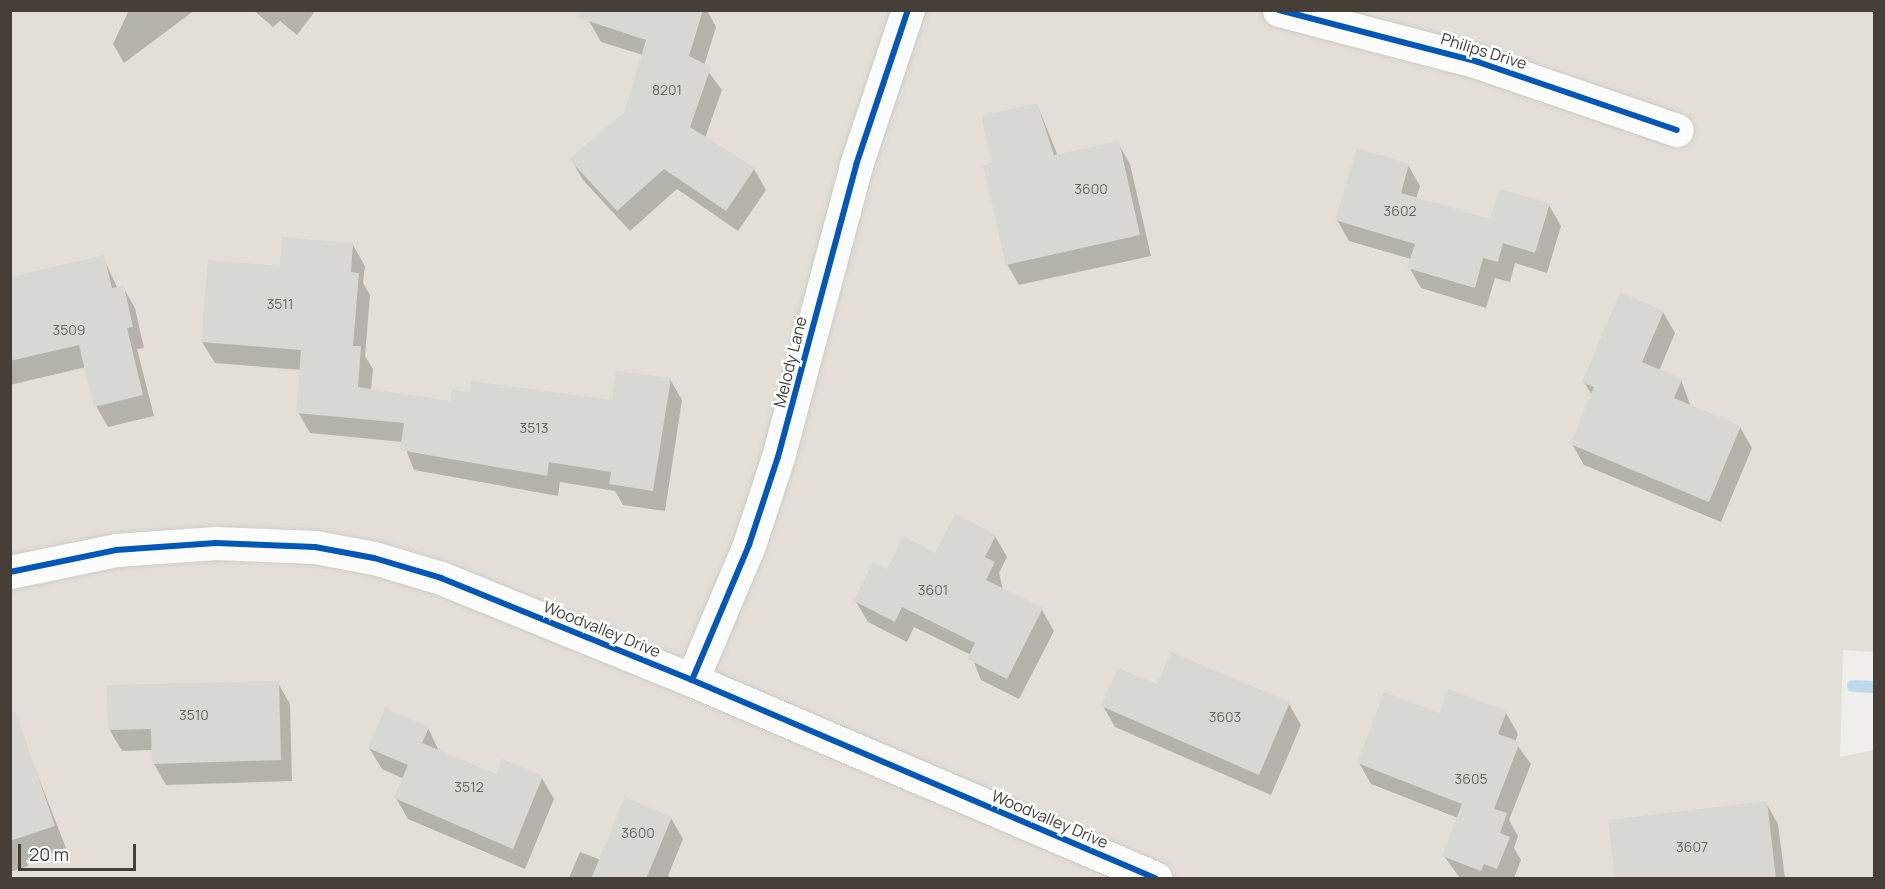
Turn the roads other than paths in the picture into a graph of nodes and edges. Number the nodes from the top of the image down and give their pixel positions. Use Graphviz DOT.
graph roads {
  1 [pos="908,10"];
  2 [pos="1279,10"];
  3 [pos="1677,130"];
  4 [pos="10,572"];
  5 [pos="692,680"];
  6 [pos="1155,879"];
  1 -- 5 [label="street, Melody Lane"];
  2 -- 3 [label="street, Philips Drive"];
  4 -- 5 [label="street, Woodvalley Drive"];
  5 -- 6 [label="street, Woodvalley Drive"];
}
